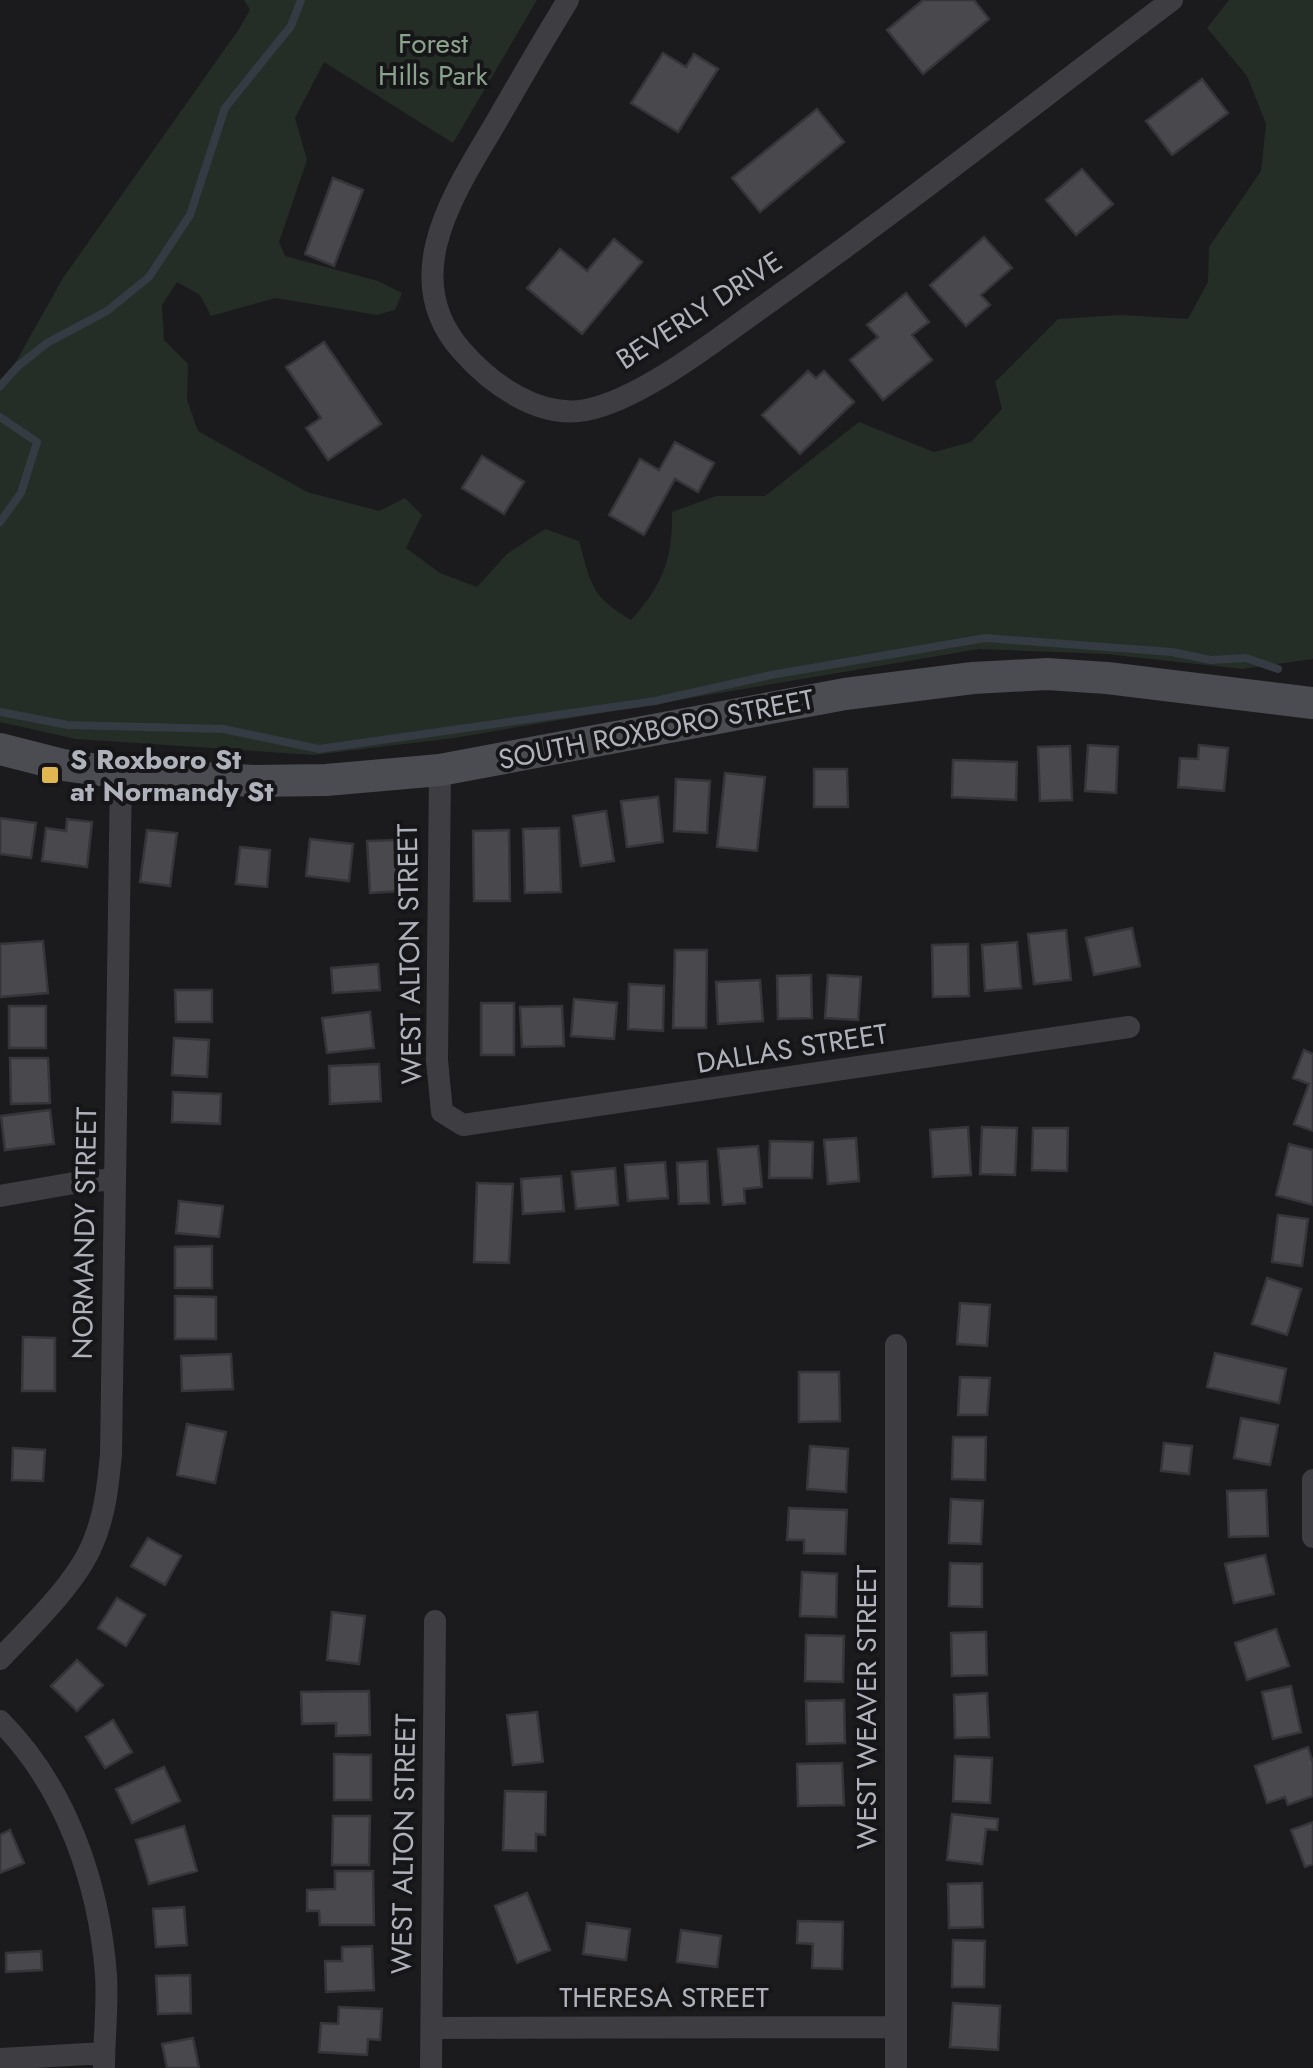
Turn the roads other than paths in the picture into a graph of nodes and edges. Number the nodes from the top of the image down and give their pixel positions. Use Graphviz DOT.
graph roads {
  1 [pos="568,0"];
  2 [pos="1172,0"];
  3 [pos="1313,703"];
  4 [pos="0,749"];
  5 [pos="440,770"];
  6 [pos="120,772"];
  7 [pos="1129,1027"];
  8 [pos="463,1125"];
  9 [pos="115,1180"];
  10 [pos="0,1196"];
  11 [pos="896,1345"];
  12 [pos="1313,1480"];
  13 [pos="1313,1537"];
  14 [pos="435,1621"];
  15 [pos="0,1659"];
  16 [pos="0,1721"];
  17 [pos="896,2027"];
  18 [pos="432,2028"];
  19 [pos="0,2058"];
  20 [pos="104,2060"];
  21 [pos="431,2068"];
  22 [pos="896,2068"];
  1 -- 2 [label="street, BEVERLY DRIVE"];
  3 -- 5 [label="street, SOUTH ROXBORO STREET"];
  4 -- 6 [label="street, SOUTH ROXBORO STREET"];
  5 -- 6 [label="street, SOUTH ROXBORO STREET"];
  5 -- 8 [label="street, WEST ALTON STREET"];
  6 -- 9 [label="street, NORMANDY STREET"];
  7 -- 8 [label="street, DALLAS STREET"];
  9 -- 10 [label="street"];
  9 -- 15 [label="street, NORMANDY STREET"];
  11 -- 17 [label="street, WEST WEAVER STREET"];
  12 -- 13 [label="street"];
  14 -- 18 [label="street, WEST ALTON STREET"];
  16 -- 20 [label="street"];
  17 -- 18 [label="street, THERESA STREET"];
  17 -- 22 [label="street, WEST WEAVER STREET"];
  18 -- 21 [label="street, WEST ALTON STREET"];
  19 -- 20 [label="street"];
}
